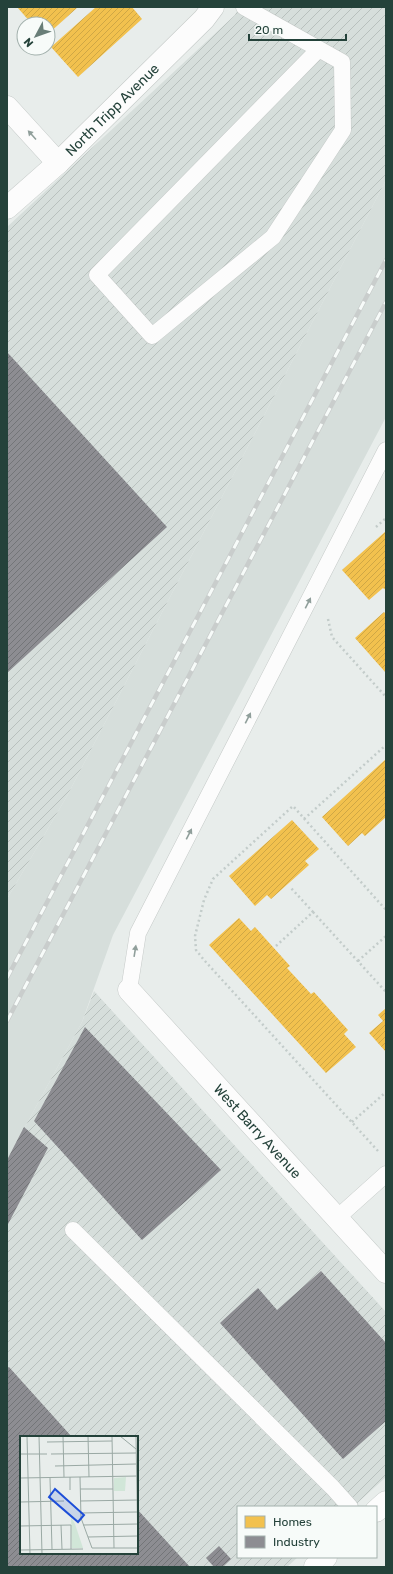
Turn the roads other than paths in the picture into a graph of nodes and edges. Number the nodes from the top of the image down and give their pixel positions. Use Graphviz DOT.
graph roads {
  1 [pos="213,7"];
  2 [pos="244,7"];
  3 [pos="319,49"];
  4 [pos="7,107"];
  5 [pos="58,163"];
  6 [pos="7,208"];
  7 [pos="386,450"];
  8 [pos="129,990"];
  9 [pos="386,1174"];
  10 [pos="337,1218"];
  11 [pos="73,1230"];
  12 [pos="386,1272"];
  13 [pos="386,1502"];
  14 [pos="349,1506"];
  15 [pos="377,1510"];
  16 [pos="325,1558"];
  17 [pos="315,1567"];
  1 -- 5 [label="street, North Tripp Avenue"];
  2 -- 3 [label="lane"];
  3 -- 3 [label="lane"];
  5 -- 4 [label="street, one-way"];
  5 -- 6 [label="street, North Tripp Avenue"];
  8 -- 7 [label="lane, one-way"];
  8 -- 10 [label="street, West Barry Avenue"];
  9 -- 10 [label="lane"];
  10 -- 12 [label="street, West Barry Avenue"];
  11 -- 14 [label="lane"];
  13 -- 15 [label="street"];
  16 -- 17 [label="street"];
}
